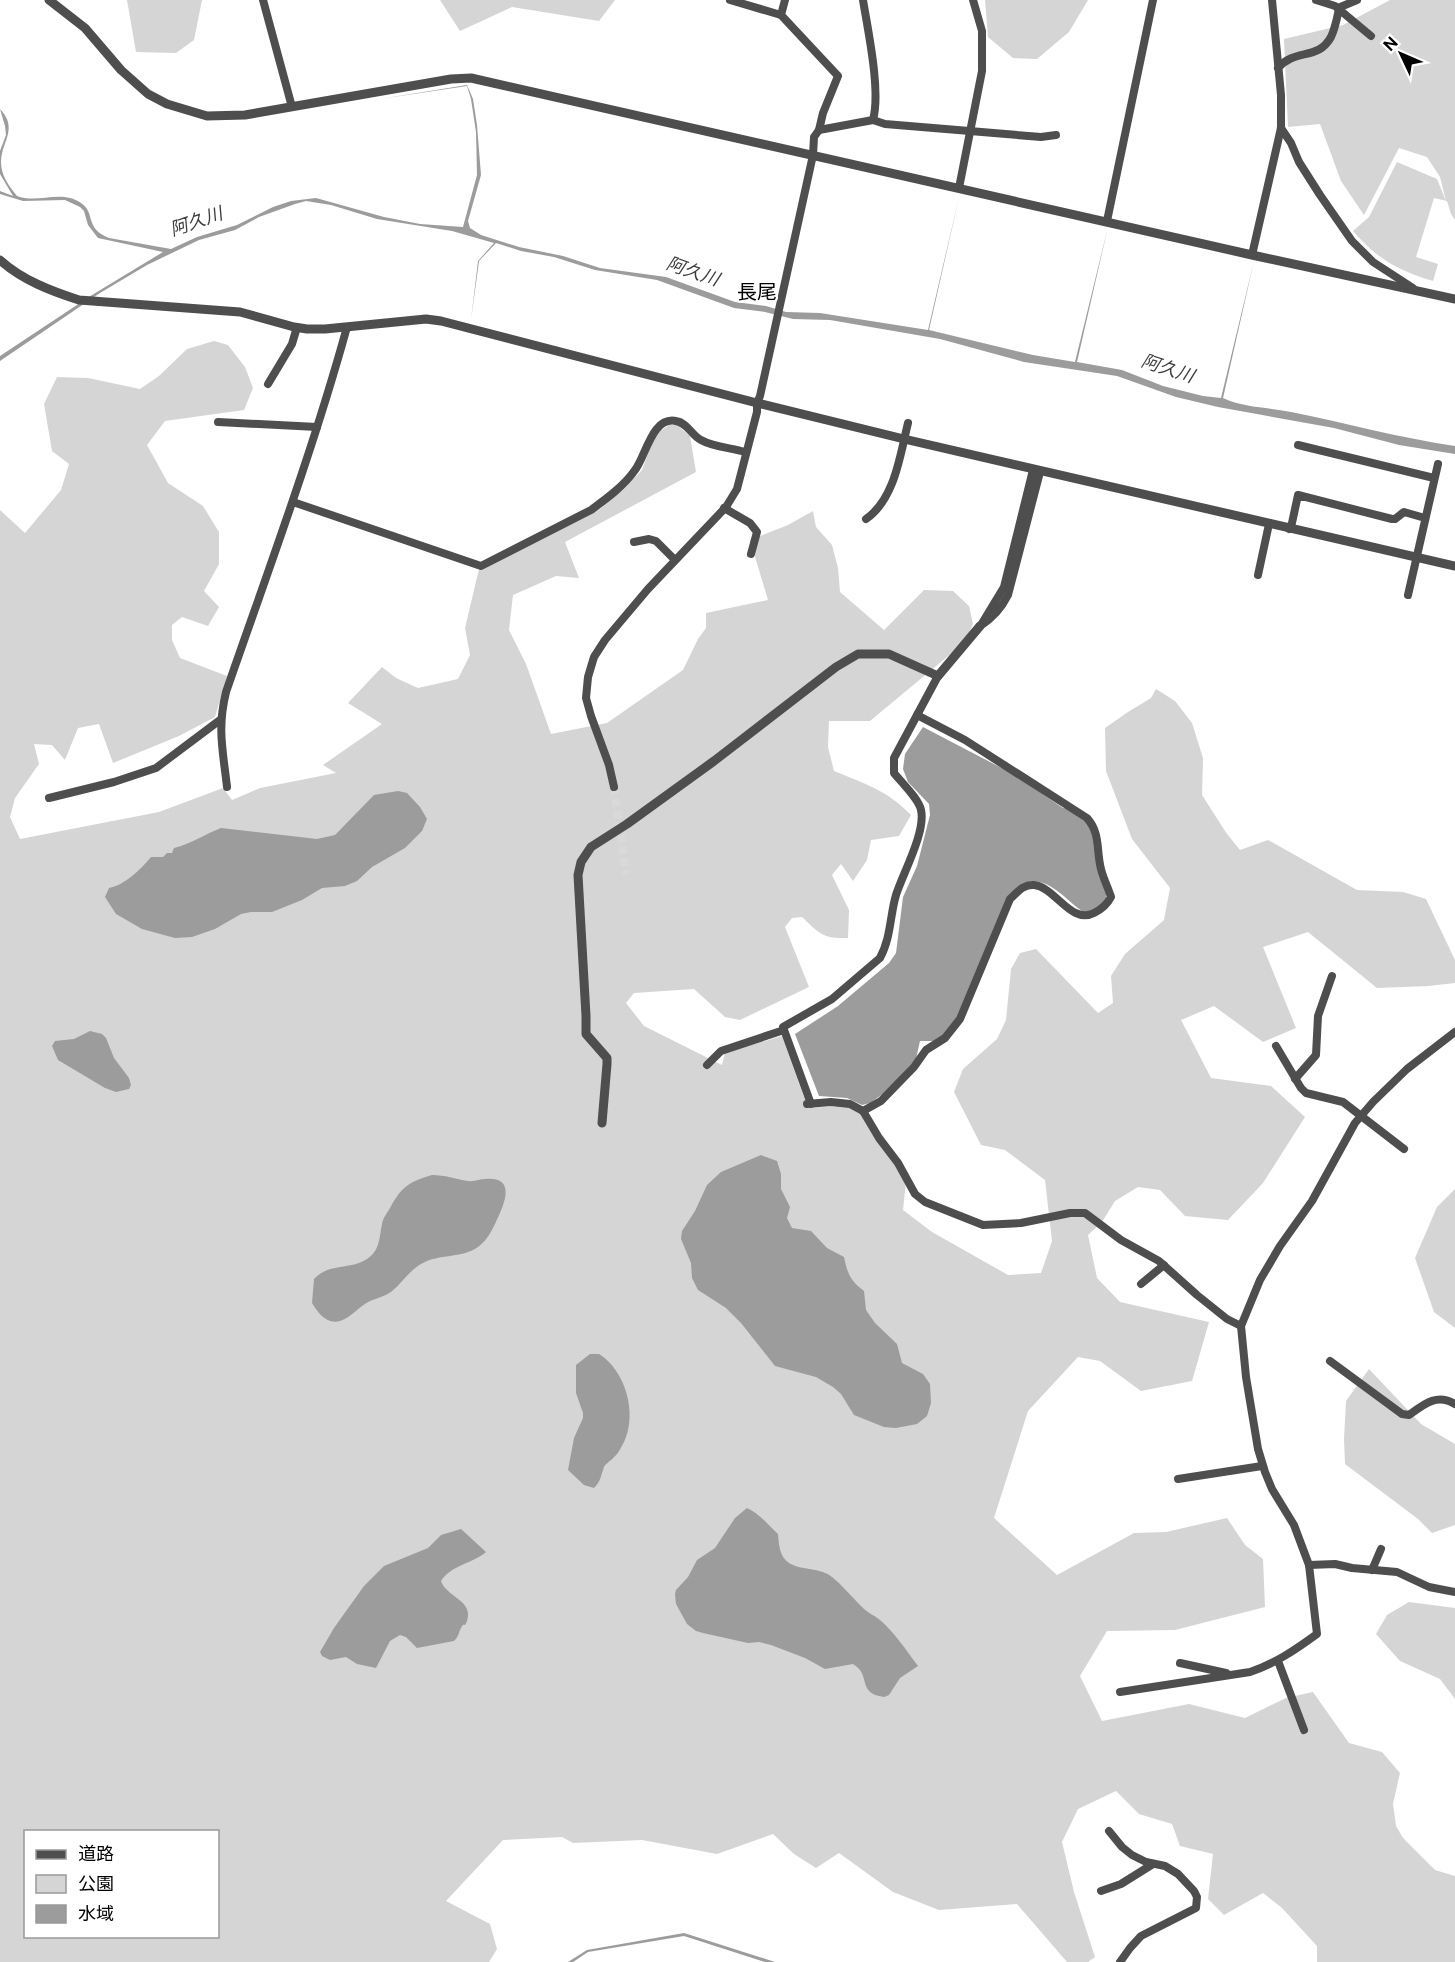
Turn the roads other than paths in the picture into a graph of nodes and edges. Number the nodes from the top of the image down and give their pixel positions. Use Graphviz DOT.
graph roads {
  1 [pos="49,0"];
  2 [pos="262,0"];
  3 [pos="730,0"];
  4 [pos="785,0"];
  5 [pos="863,0"];
  6 [pos="973,0"];
  7 [pos="1153,0"];
  8 [pos="1272,0"];
  9 [pos="1316,0"];
  10 [pos="1357,0"];
  11 [pos="1338,9"];
  12 [pos="781,15"];
  13 [pos="1371,36"];
  14 [pos="1278,68"];
  15 [pos="292,107"];
  16 [pos="873,120"];
  17 [pos="1281,128"];
  18 [pos="819,130"];
  19 [pos="970,130"];
  20 [pos="1056,135"];
  21 [pos="813,155"];
  22 [pos="958,188"];
  23 [pos="1107,221"];
  24 [pos="1252,255"];
  25 [pos="0,260"];
  26 [pos="1414,289"];
  27 [pos="1455,299"];
  28 [pos="297,327"];
  29 [pos="347,327"];
  30 [pos="268,384"];
  31 [pos="757,403"];
  32 [pos="218,422"];
  33 [pos="908,423"];
  34 [pos="317,427"];
  35 [pos="904,439"];
  36 [pos="1298,445"];
  37 [pos="746,452"];
  38 [pos="1438,464"];
  39 [pos="1036,471"];
  40 [pos="1434,478"];
  41 [pos="293,502"];
  42 [pos="724,508"];
  43 [pos="1425,518"];
  44 [pos="866,519"];
  45 [pos="1269,524"];
  46 [pos="1288,529"];
  47 [pos="634,542"];
  48 [pos="751,554"];
  49 [pos="1416,558"];
  50 [pos="675,560"];
  51 [pos="1455,566"];
  52 [pos="1258,575"];
  53 [pos="1408,595"];
  54 [pos="980,626"];
  55 [pos="938,676"];
  56 [pos="917,715"];
  57 [pos="220,720"];
  58 [pos="227,787"];
  59 [pos="614,787"];
  60 [pos="50,798"];
  61 [pos="1332,976"];
  62 [pos="784,1030"];
  63 [pos="1455,1032"];
  64 [pos="1276,1046"];
  65 [pos="706,1065"];
  66 [pos="1295,1079"];
  67 [pos="863,1112"];
  68 [pos="1361,1115"];
  69 [pos="602,1123"];
  70 [pos="1404,1149"];
  71 [pos="1164,1265"];
  72 [pos="1141,1284"];
  73 [pos="1241,1326"];
  74 [pos="1330,1361"];
  75 [pos="1455,1404"];
  76 [pos="1262,1466"];
  77 [pos="1178,1479"];
  78 [pos="1381,1549"];
  79 [pos="1309,1565"];
  80 [pos="1372,1570"];
  81 [pos="1455,1592"];
  82 [pos="1278,1661"];
  83 [pos="1180,1663"];
  84 [pos="1233,1674"];
  85 [pos="1120,1692"];
  86 [pos="1304,1730"];
  87 [pos="1109,1831"];
  88 [pos="1153,1864"];
  89 [pos="1101,1891"];
  90 [pos="1120,1962"];
  1 -- 15 [label="street"];
  2 -- 15 [label="street"];
  3 -- 12 [label="street"];
  4 -- 12 [label="street"];
  5 -- 16 [label="street"];
  6 -- 19 [label="street"];
  7 -- 23 [label="street"];
  8 -- 14 [label="street"];
  9 -- 11 [label="street"];
  10 -- 11 [label="street"];
  11 -- 13 [label="street"];
  11 -- 14 [label="street"];
  12 -- 18 [label="street"];
  14 -- 17 [label="street"];
  15 -- 21 [label="street"];
  16 -- 18 [label="street"];
  16 -- 19 [label="street"];
  17 -- 24 [label="street"];
  17 -- 26 [label="street"];
  18 -- 21 [label="street"];
  19 -- 20 [label="street"];
  19 -- 22 [label="street"];
  21 -- 22 [label="street"];
  21 -- 31 [label="street"];
  22 -- 23 [label="street"];
  23 -- 24 [label="street"];
  24 -- 26 [label="street"];
  25 -- 28 [label="street"];
  26 -- 27 [label="street"];
  28 -- 29 [label="street"];
  28 -- 30 [label="street"];
  29 -- 31 [label="street"];
  29 -- 34 [label="street"];
  31 -- 35 [label="street"];
  31 -- 37 [label="street"];
  32 -- 34 [label="street"];
  33 -- 35 [label="street"];
  34 -- 41 [label="street"];
  35 -- 39 [label="street"];
  35 -- 44 [label="street"];
  36 -- 40 [label="street"];
  37 -- 41 [label="street"];
  37 -- 42 [label="street"];
  38 -- 40 [label="street"];
  39 -- 45 [label="street"];
  39 -- 54 [label="street"];
  40 -- 43 [label="street"];
  41 -- 57 [label="street"];
  42 -- 48 [label="street"];
  42 -- 50 [label="street"];
  43 -- 46 [label="street"];
  43 -- 49 [label="street"];
  45 -- 46 [label="street"];
  45 -- 52 [label="street"];
  46 -- 49 [label="street"];
  47 -- 50 [label="street"];
  49 -- 51 [label="street"];
  49 -- 53 [label="street"];
  50 -- 59 [label="street"];
  54 -- 55 [label="street"];
  55 -- 56 [label="street"];
  55 -- 69 [label="street"];
  56 -- 62 [label="street"];
  56 -- 67 [label="street"];
  57 -- 58 [label="street"];
  57 -- 60 [label="street"];
  61 -- 66 [label="street"];
  62 -- 65 [label="street"];
  62 -- 67 [label="street"];
  63 -- 68 [label="street"];
  64 -- 66 [label="street"];
  66 -- 68 [label="street"];
  67 -- 71 [label="street"];
  68 -- 70 [label="street"];
  68 -- 73 [label="street"];
  71 -- 72 [label="street"];
  71 -- 73 [label="street"];
  73 -- 76 [label="street"];
  74 -- 75 [label="street"];
  76 -- 77 [label="street"];
  76 -- 79 [label="street"];
  78 -- 80 [label="street"];
  79 -- 80 [label="street"];
  79 -- 82 [label="street"];
  80 -- 81 [label="street"];
  82 -- 84 [label="street"];
  82 -- 86 [label="street"];
  83 -- 84 [label="street"];
  84 -- 85 [label="street"];
  87 -- 88 [label="street"];
  88 -- 89 [label="street"];
  88 -- 90 [label="street"];
}
